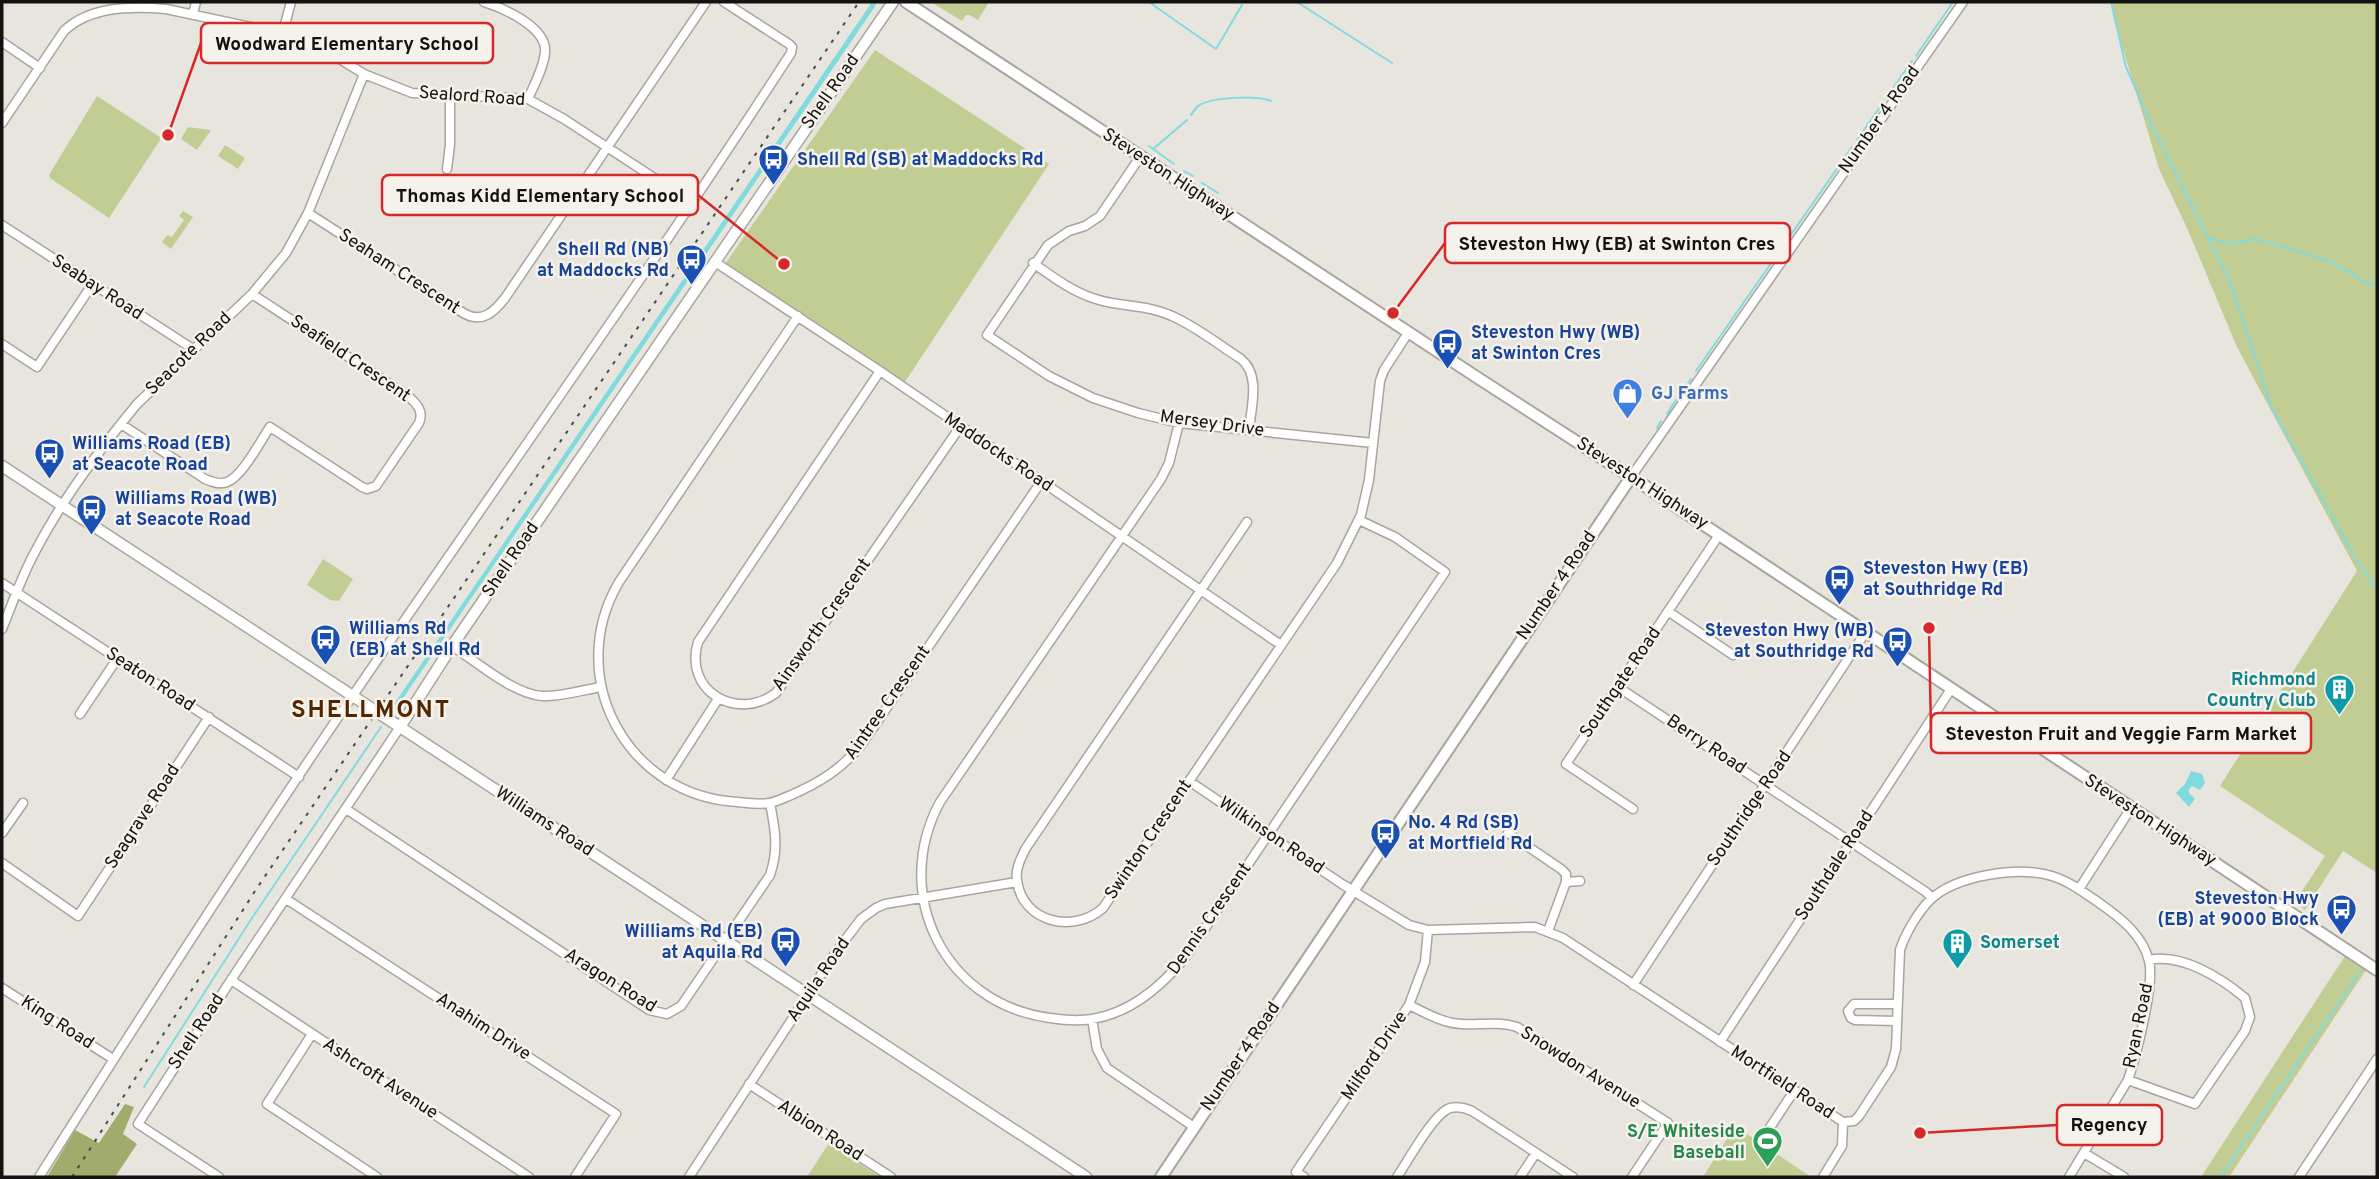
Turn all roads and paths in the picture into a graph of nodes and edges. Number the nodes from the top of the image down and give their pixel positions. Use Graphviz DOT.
graph roads {
  1 [pos="196,2"];
  2 [pos="291,2"];
  3 [pos="484,2"];
  4 [pos="706,2"];
  5 [pos="724,2"];
  6 [pos="893,2"];
  7 [pos="906,2"];
  8 [pos="1963,2"];
  9 [pos="193,14"];
  10 [pos="283,32"];
  11 [pos="2,42"];
  12 [pos="40,68"];
  13 [pos="364,75"];
  14 [pos="450,97"];
  15 [pos="528,99"];
  16 [pos="2,123"];
  17 [pos="608,147"];
  18 [pos="1140,157"];
  19 [pos="447,170"];
  20 [pos="691,202"];
  21 [pos="308,213"];
  22 [pos="2,226"];
  23 [pos="715,262"];
  24 [pos="1033,263"];
  25 [pos="92,285"];
  26 [pos="252,294"];
  27 [pos="798,316"];
  28 [pos="1408,333"];
  29 [pos="2,344"];
  30 [pos="193,349"];
  31 [pos="880,372"];
  32 [pos="1179,423"];
  33 [pos="121,424"];
  34 [pos="960,427"];
  35 [pos="1249,430"];
  36 [pos="1373,443"];
  37 [pos="2,466"];
  38 [pos="1631,477"];
  39 [pos="1041,482"];
  40 [pos="63,506"];
  41 [pos="1359,520"];
  42 [pos="1247,522"];
  43 [pos="1719,535"];
  44 [pos="1121,536"];
  45 [pos="2,583"];
  46 [pos="1202,590"];
  47 [pos="16,592"];
  48 [pos="1669,612"];
  49 [pos="2,629"];
  50 [pos="1865,633"];
  51 [pos="1281,645"];
  52 [pos="452,646"];
  53 [pos="1733,655"];
  54 [pos="117,659"];
  55 [pos="601,687"];
  56 [pos="1618,687"];
  57 [pos="1951,689"];
  58 [pos="353,697"];
  59 [pos="718,699"];
  60 [pos="80,714"];
  61 [pos="209,717"];
  62 [pos="400,727"];
  63 [pos="299,777"];
  64 [pos="666,780"];
  65 [pos="1189,781"];
  66 [pos="1766,785"];
  67 [pos="23,803"];
  68 [pos="770,803"];
  69 [pos="2131,808"];
  70 [pos="346,809"];
  71 [pos="1633,809"];
  72 [pos="2,832"];
  73 [pos="1508,834"];
  74 [pos="1269,835"];
  75 [pos="1851,842"];
  76 [pos="2,863"];
  77 [pos="1580,880"];
  78 [pos="1017,882"];
  79 [pos="1566,882"];
  80 [pos="2079,889"];
  81 [pos="1353,890"];
  82 [pos="922,898"];
  83 [pos="1932,898"];
  84 [pos="286,899"];
  85 [pos="1428,930"];
  86 [pos="1548,931"];
  87 [pos="726,941"];
  88 [pos="2149,960"];
  89 [pos="2377,970"];
  90 [pos="231,980"];
  91 [pos="1633,985"];
  92 [pos="2,988"];
  93 [pos="808,995"];
  94 [pos="1897,1004"];
  95 [pos="1409,1005"];
  96 [pos="1092,1019"];
  97 [pos="1897,1021"];
  98 [pos="312,1034"];
  99 [pos="1720,1042"];
  100 [pos="113,1059"];
  101 [pos="2377,1059"];
  102 [pos="2128,1080"];
  103 [pos="748,1084"];
  104 [pos="1794,1091"];
  105 [pos="1843,1122"];
  106 [pos="1194,1127"];
  107 [pos="1765,1135"];
  108 [pos="1536,1153"];
  109 [pos="2084,1153"];
  110 [pos="1300,1175"];
  111 [pos="216,1176"];
  112 [pos="39,1177"];
  113 [pos="377,1177"];
  114 [pos="529,1177"];
  115 [pos="575,1177"];
  116 [pos="689,1177"];
  117 [pos="891,1177"];
  118 [pos="1086,1177"];
  119 [pos="1161,1177"];
  120 [pos="1397,1177"];
  121 [pos="1520,1177"];
  122 [pos="1573,1177"];
  123 [pos="1632,1177"];
  124 [pos="1823,1177"];
  125 [pos="2069,1177"];
  126 [pos="2124,1177"];
  127 [pos="2299,1177"];
  1 -- 9 [label="street"];
  2 -- 10 [label="street"];
  3 -- 15 [label="street"];
  4 -- 17 [label="street, Seaham Crescent"];
  5 -- 20 [label="street"];
  6 -- 23 [label="street, Shell Road"];
  7 -- 18 [label="main road, Steveston Highway"];
  8 -- 38 [label="street, Number 4 Road"];
  9 -- 10 [label="street, Sealord Road"];
  9 -- 12 [label="street, Sealord Road"];
  10 -- 13 [label="street, Sealord Road"];
  11 -- 12 [label="street"];
  12 -- 16 [label="street, Sealord Road"];
  13 -- 14 [label="street, Sealord Road"];
  13 -- 21 [label="street, Seacote Road"];
  14 -- 15 [label="street, Sealord Road"];
  14 -- 19 [label="street"];
  15 -- 17 [label="street, Sealord Road"];
  17 -- 20 [label="street, Sealord Road"];
  17 -- 21 [label="street, Seaham Crescent"];
  18 -- 24 [label="street"];
  18 -- 28 [label="main road, Steveston Highway"];
  20 -- 58 [label="street"];
  21 -- 26 [label="street, Seacote Road"];
  22 -- 25 [label="street, Seabay Road"];
  23 -- 27 [label="street, Maddocks Road"];
  23 -- 52 [label="street, Shell Road"];
  24 -- 32 [label="street, Mersey Drive"];
  24 -- 35 [label="street"];
  25 -- 29 [label="street"];
  25 -- 30 [label="street, Seabay Road"];
  26 -- 30 [label="street, Seacote Road"];
  26 -- 33 [label="street, Seafield Crescent"];
  27 -- 31 [label="street, Maddocks Road"];
  27 -- 55 [label="street, Aintree Crescent"];
  28 -- 36 [label="street, Swinton Crescent"];
  28 -- 38 [label="main road, Steveston Highway"];
  30 -- 33 [label="street, Seacote Road"];
  31 -- 34 [label="street, Maddocks Road"];
  31 -- 59 [label="street"];
  32 -- 35 [label="street, Mersey Drive"];
  32 -- 44 [label="street, Dennis Crescent"];
  33 -- 40 [label="street, Seacote Road"];
  34 -- 39 [label="street, Maddocks Road"];
  34 -- 59 [label="street, Ainsworth Crescent"];
  35 -- 36 [label="street, Mersey Drive"];
  36 -- 41 [label="street, Swinton Crescent"];
  37 -- 40 [label="street, Williams Road"];
  38 -- 43 [label="main road, Steveston Highway"];
  38 -- 81 [label="main road, Number 4 Road"];
  39 -- 44 [label="street, Maddocks Road"];
  39 -- 68 [label="street, Aintree Crescent"];
  40 -- 47 [label="street, Seacote Road"];
  40 -- 58 [label="street, Williams Road"];
  41 -- 51 [label="street, Swinton Crescent"];
  41 -- 74 [label="street, Dennis Crescent"];
  42 -- 46 [label="street"];
  43 -- 48 [label="street, Southgate Road"];
  43 -- 50 [label="main road, Steveston Highway"];
  44 -- 46 [label="street, Maddocks Road"];
  44 -- 82 [label="street, Dennis Crescent"];
  45 -- 47 [label="street, Seaton Road"];
  46 -- 51 [label="street, Maddocks Road"];
  46 -- 78 [label="street"];
  47 -- 49 [label="street, Seacote Road"];
  47 -- 54 [label="street, Seaton Road"];
  48 -- 53 [label="street"];
  48 -- 56 [label="street, Southgate Road"];
  50 -- 57 [label="main road, Steveston Highway"];
  50 -- 66 [label="street, Southridge Road"];
  51 -- 65 [label="street, Swinton Crescent"];
  52 -- 55 [label="street"];
  52 -- 62 [label="street, Shell Road"];
  54 -- 60 [label="street"];
  54 -- 61 [label="street, Seaton Road"];
  55 -- 64 [label="street, Aintree Crescent"];
  56 -- 66 [label="street, Berry Road"];
  56 -- 71 [label="street, Southgate Road"];
  57 -- 69 [label="main road, Steveston Highway"];
  57 -- 75 [label="street, Southdale Road"];
  58 -- 62 [label="street, Williams Road"];
  58 -- 63 [label="street"];
  59 -- 64 [label="street"];
  61 -- 63 [label="street, Seaton Road"];
  61 -- 76 [label="street, Seagrave Road"];
  62 -- 70 [label="street, Shell Road"];
  62 -- 87 [label="street, Williams Road"];
  63 -- 100 [label="street"];
  64 -- 68 [label="street, Aintree Crescent"];
  65 -- 74 [label="street, Wilkinson Road"];
  65 -- 78 [label="street, Swinton Crescent"];
  66 -- 75 [label="street, Berry Road"];
  66 -- 91 [label="street, Southridge Road"];
  67 -- 72 [label="street"];
  68 -- 87 [label="street, Aragon Road"];
  69 -- 80 [label="street"];
  69 -- 89 [label="main road, Steveston Highway"];
  70 -- 84 [label="street, Shell Road"];
  70 -- 87 [label="street, Aragon Road"];
  73 -- 79 [label="street"];
  74 -- 81 [label="street, Wilkinson Road"];
  74 -- 96 [label="street, Dennis Crescent"];
  75 -- 83 [label="street, Berry Road"];
  75 -- 99 [label="street, Southdale Road"];
  77 -- 79 [label="street"];
  78 -- 82 [label="street, Aquila Road"];
  79 -- 86 [label="street"];
  80 -- 83 [label="street"];
  80 -- 88 [label="street, Ryan Road"];
  81 -- 85 [label="street, Mortfield Road"];
  81 -- 106 [label="main road, Number 4 Road"];
  82 -- 93 [label="street, Aquila Road"];
  82 -- 96 [label="street, Dennis Crescent"];
  83 -- 94 [label="street, Mortfield Road"];
  84 -- 90 [label="street, Shell Road"];
  84 -- 115 [label="street, Anahim Drive"];
  85 -- 86 [label="street, Mortfield Road"];
  85 -- 95 [label="street, Milford Drive"];
  86 -- 91 [label="street, Mortfield Road"];
  87 -- 93 [label="street, Williams Road"];
  88 -- 102 [label="street, Ryan Road"];
  88 -- 102 [label="street"];
  90 -- 98 [label="street, Ashcroft Avenue"];
  90 -- 111 [label="street, Shell Road"];
  91 -- 99 [label="street, Mortfield Road"];
  92 -- 100 [label="street, King Road"];
  93 -- 103 [label="street, Aquila Road"];
  93 -- 118 [label="street, Williams Road"];
  94 -- 97 [label="street, Mortfield Road"];
  94 -- 97 [label="street"];
  95 -- 110 [label="street, Milford Drive"];
  95 -- 123 [label="street, Snowdon Avenue"];
  96 -- 106 [label="street"];
  97 -- 105 [label="street, Mortfield Road"];
  98 -- 113 [label="street"];
  98 -- 114 [label="street, Ashcroft Avenue"];
  99 -- 104 [label="street, Mortfield Road"];
  100 -- 112 [label="street"];
  101 -- 127 [label="street"];
  102 -- 109 [label="street, Ryan Road"];
  103 -- 116 [label="street, Aquila Road"];
  103 -- 117 [label="street, Albion Road"];
  104 -- 105 [label="street, Mortfield Road"];
  104 -- 107 [label="street"];
  105 -- 124 [label="street"];
  106 -- 119 [label="main road, Number 4 Road"];
  108 -- 120 [label="street"];
  108 -- 121 [label="street"];
  108 -- 122 [label="street"];
  109 -- 125 [label="street, Ryan Road"];
  109 -- 126 [label="street"];
}
